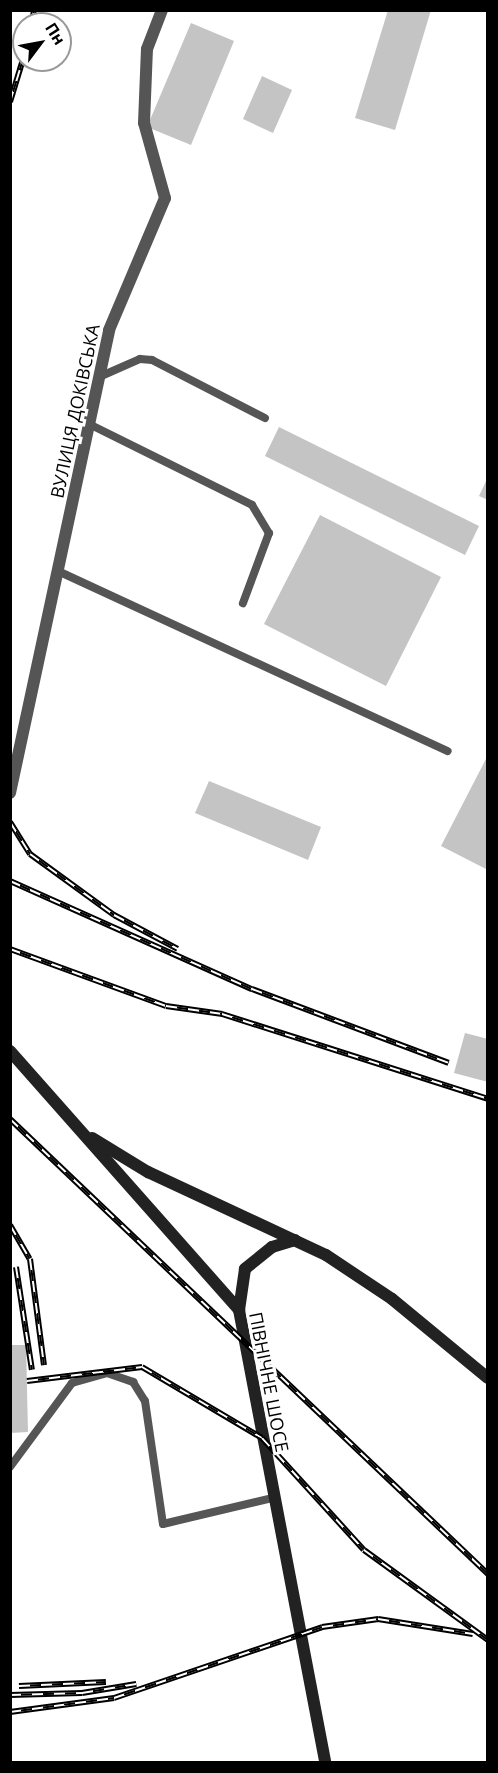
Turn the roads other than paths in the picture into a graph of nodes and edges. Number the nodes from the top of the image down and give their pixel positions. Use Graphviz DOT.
graph roads {
  1 [pos="162,10"];
  2 [pos="99,377"];
  3 [pos="265,418"];
  4 [pos="89,424"];
  5 [pos="60,572"];
  6 [pos="243,603"];
  7 [pos="448,751"];
  8 [pos="10,793"];
  9 [pos="10,1051"];
  10 [pos="92,1138"];
  11 [pos="295,1240"];
  12 [pos="238,1310"];
  13 [pos="488,1378"];
  14 [pos="10,1467"];
  15 [pos="272,1498"];
  16 [pos="325,1762"];
  1 -- 2 [label="street, ВУЛИЦЯ ДОКІВСЬКА"];
  2 -- 3 [label="lane"];
  2 -- 4 [label="street, ВУЛИЦЯ ДОКІВСЬКА"];
  4 -- 5 [label="street, ВУЛИЦЯ ДОКІВСЬКА"];
  4 -- 6 [label="lane"];
  5 -- 7 [label="lane"];
  5 -- 8 [label="street, ВУЛИЦЯ ДОКІВСЬКА"];
  9 -- 10 [label="main road, ПІВНІЧНЕ ШОСЕ"];
  10 -- 11 [label="main road"];
  10 -- 12 [label="main road, ПІВНІЧНЕ ШОСЕ"];
  11 -- 12 [label="main road"];
  11 -- 13 [label="main road"];
  12 -- 15 [label="main road, ПІВНІЧНЕ ШОСЕ"];
  14 -- 15 [label="lane"];
  15 -- 16 [label="main road, ПІВНІЧНЕ ШОСЕ"];
}
